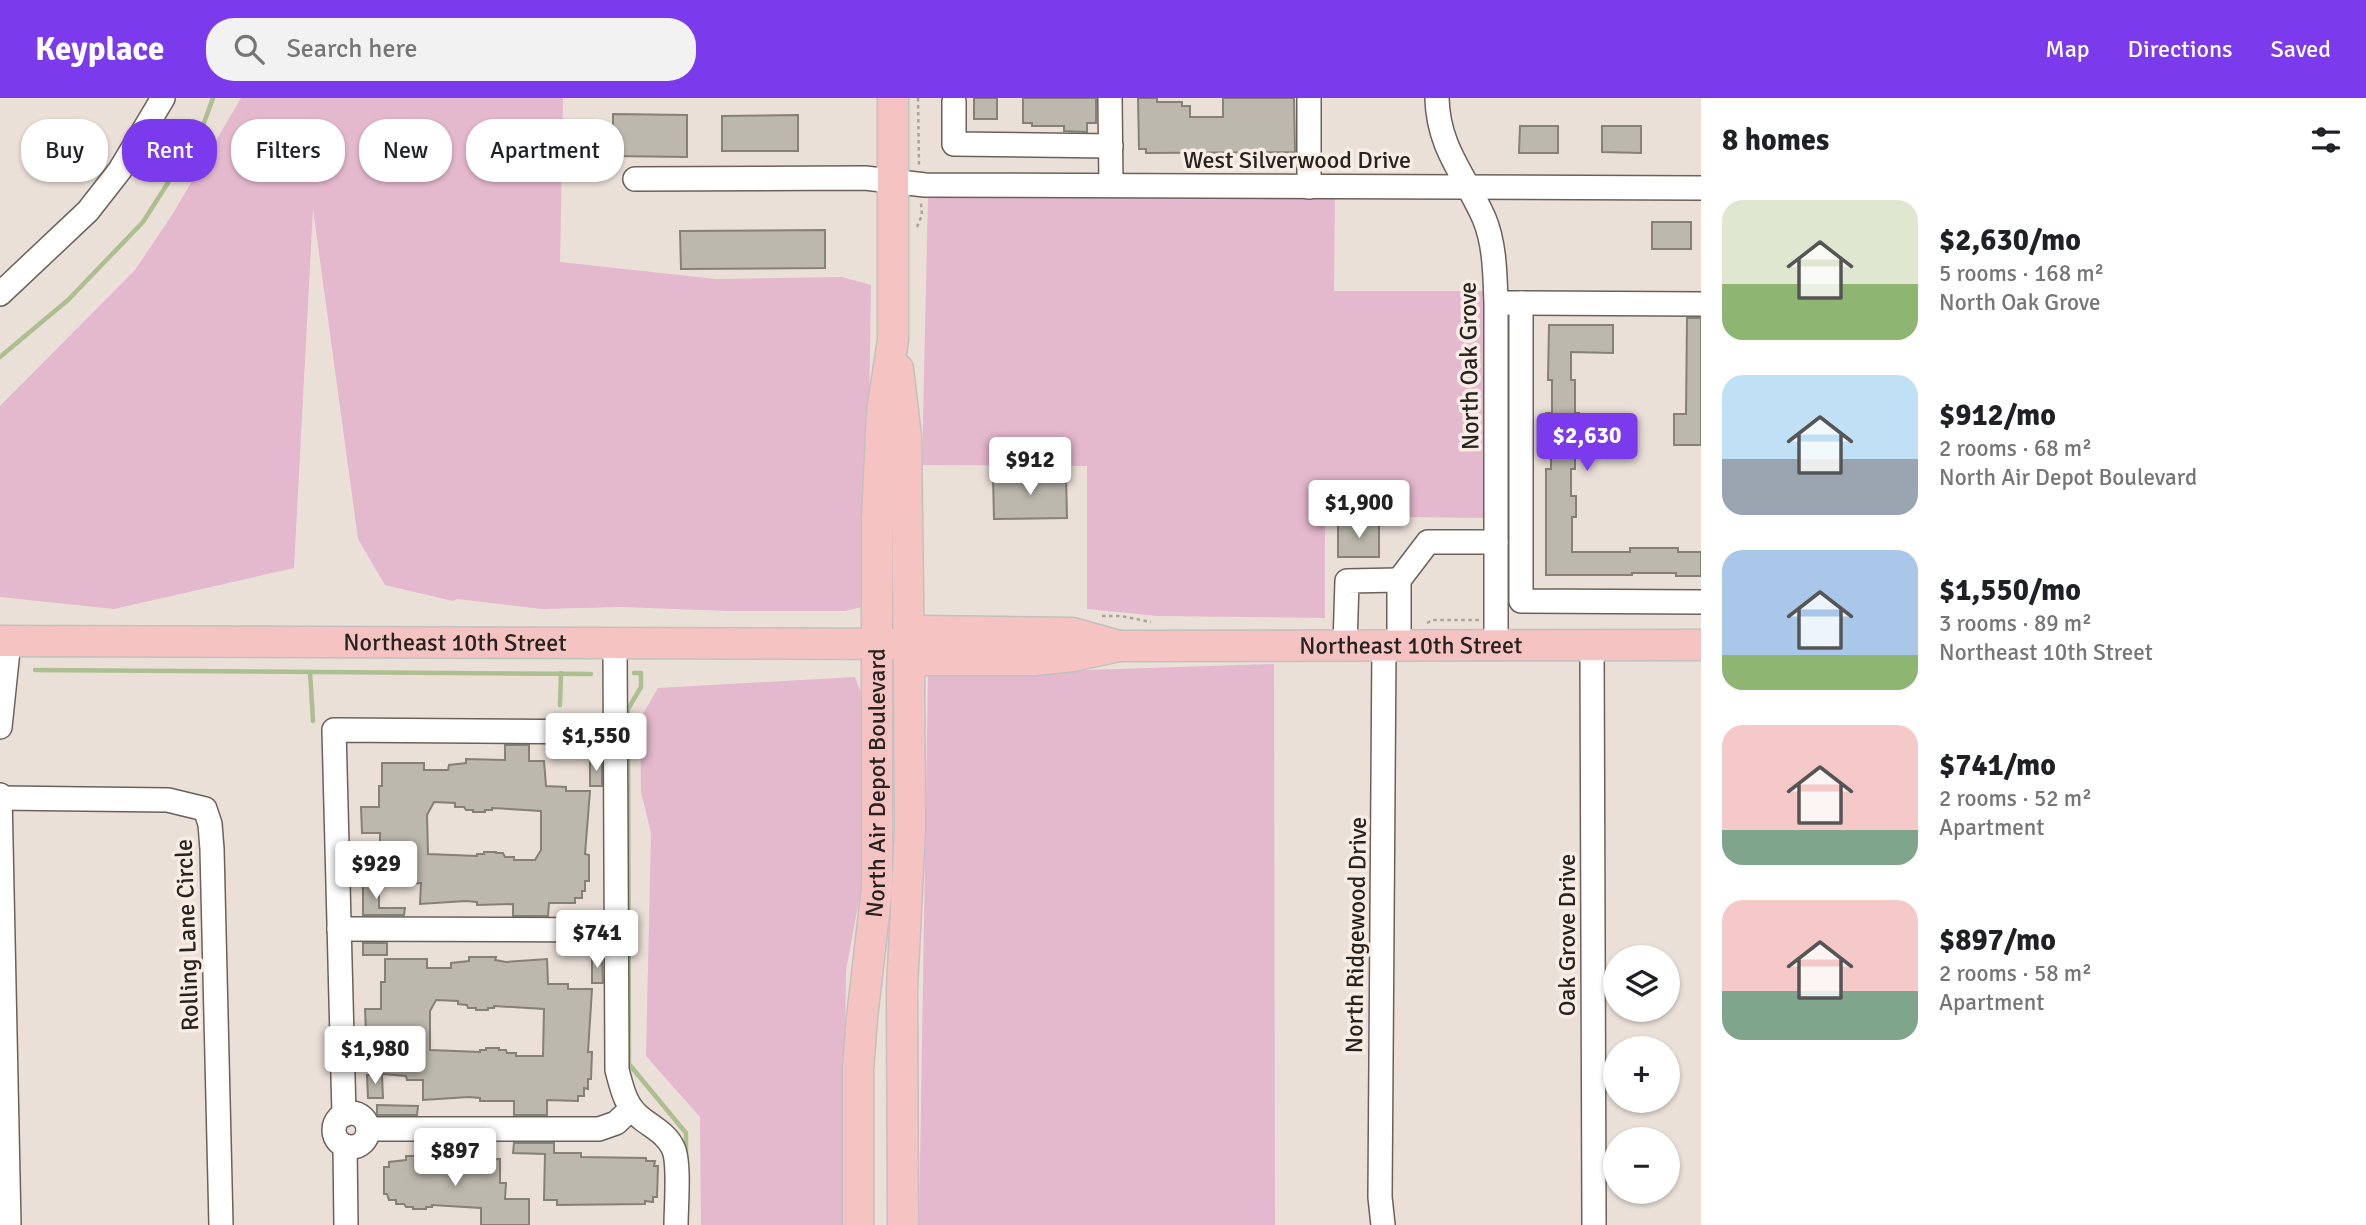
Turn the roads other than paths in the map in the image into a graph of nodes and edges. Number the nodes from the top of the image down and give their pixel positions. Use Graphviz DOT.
graph roads {
  1 [pos="163,98"];
  2 [pos="893,98"];
  3 [pos="1111,98"];
  4 [pos="1309,98"];
  5 [pos="1437,98"];
  6 [pos="954,102"];
  7 [pos="1111,146"];
  8 [pos="635,179"];
  9 [pos="907,183"];
  10 [pos="1111,185"];
  11 [pos="1309,187"];
  12 [pos="1467,187"];
  13 [pos="1701,188"];
  14 [pos="0,294"];
  15 [pos="1496,303"];
  16 [pos="1521,303"];
  17 [pos="1701,304"];
  18 [pos="893,340"];
  19 [pos="1496,542"];
  20 [pos="1399,580"];
  21 [pos="1701,602"];
  22 [pos="1496,632"];
  23 [pos="1394,638"];
  24 [pos="5,641"];
  25 [pos="615,644"];
  26 [pos="877,644"];
  27 [pos="908,644"];
  28 [pos="1345,645"];
  29 [pos="1592,645"];
  30 [pos="1701,645"];
  31 [pos="0,727"];
  32 [pos="614,732"];
  33 [pos="0,797"];
  34 [pos="338,929"];
  35 [pos="618,930"];
  36 [pos="4,1067"];
  37 [pos="858,1070"];
  38 [pos="902,1070"];
  39 [pos="631,1109"];
  40 [pos="344,1115"];
  41 [pos="368,1129"];
  42 [pos="345,1146"];
  43 [pos="9,1225"];
  44 [pos="220,1225"];
  45 [pos="346,1225"];
  46 [pos="676,1225"];
  47 [pos="858,1225"];
  48 [pos="903,1225"];
  49 [pos="1383,1225"];
  50 [pos="1594,1225"];
  1 -- 14 [label="street"];
  2 -- 9 [label="main road, North Air Depot Boulevard"];
  3 -- 7 [label="street"];
  4 -- 11 [label="street"];
  5 -- 12 [label="street, North Oak Grove"];
  6 -- 7 [label="street"];
  7 -- 10 [label="street"];
  8 -- 9 [label="street, West Silverwood Drive"];
  9 -- 10 [label="street, West Silverwood Drive"];
  9 -- 18 [label="main road, North Air Depot Boulevard"];
  10 -- 11 [label="street, West Silverwood Drive"];
  11 -- 12 [label="street, West Silverwood Drive"];
  12 -- 13 [label="street, West Silverwood Drive"];
  12 -- 15 [label="street, North Oak Grove"];
  15 -- 16 [label="street"];
  15 -- 19 [label="street, North Oak Grove"];
  16 -- 17 [label="street"];
  16 -- 21 [label="street"];
  18 -- 26 [label="main road, North Air Depot Boulevard"];
  18 -- 27 [label="main road, North Air Depot Boulevard"];
  19 -- 20 [label="street"];
  19 -- 22 [label="street, North Oak Grove"];
  20 -- 23 [label="street, North Ridgewood Drive"];
  20 -- 28 [label="street"];
  22 -- 23 [label="main road, Northeast 10th Street"];
  22 -- 29 [label="main road, Northeast 10th Street"];
  23 -- 28 [label="main road, Northeast 10th Street"];
  23 -- 49 [label="street, North Ridgewood Drive"];
  24 -- 25 [label="main road, Northeast 10th Street"];
  24 -- 31 [label="street"];
  25 -- 26 [label="main road, Northeast 10th Street"];
  25 -- 32 [label="street"];
  26 -- 27 [label="main road, Northeast 10th Street"];
  26 -- 37 [label="main road, North Air Depot Boulevard"];
  27 -- 28 [label="main road, Northeast 10th Street"];
  27 -- 38 [label="main road, North Air Depot Boulevard"];
  29 -- 30 [label="main road, Northeast 10th Street"];
  29 -- 50 [label="street, Oak Grove Drive"];
  32 -- 34 [label="street"];
  32 -- 35 [label="street"];
  33 -- 36 [label="street"];
  33 -- 44 [label="street, Rolling Lane Circle"];
  34 -- 35 [label="street"];
  34 -- 40 [label="street"];
  35 -- 39 [label="street"];
  36 -- 43 [label="street"];
  37 -- 38 [label="main road"];
  37 -- 47 [label="main road, North Air Depot Boulevard"];
  38 -- 48 [label="main road, North Air Depot Boulevard"];
  39 -- 41 [label="street"];
  39 -- 46 [label="street"];
  40 -- 41 [label="street"];
  40 -- 42 [label="street"];
  41 -- 42 [label="street"];
  42 -- 45 [label="street"];
}
